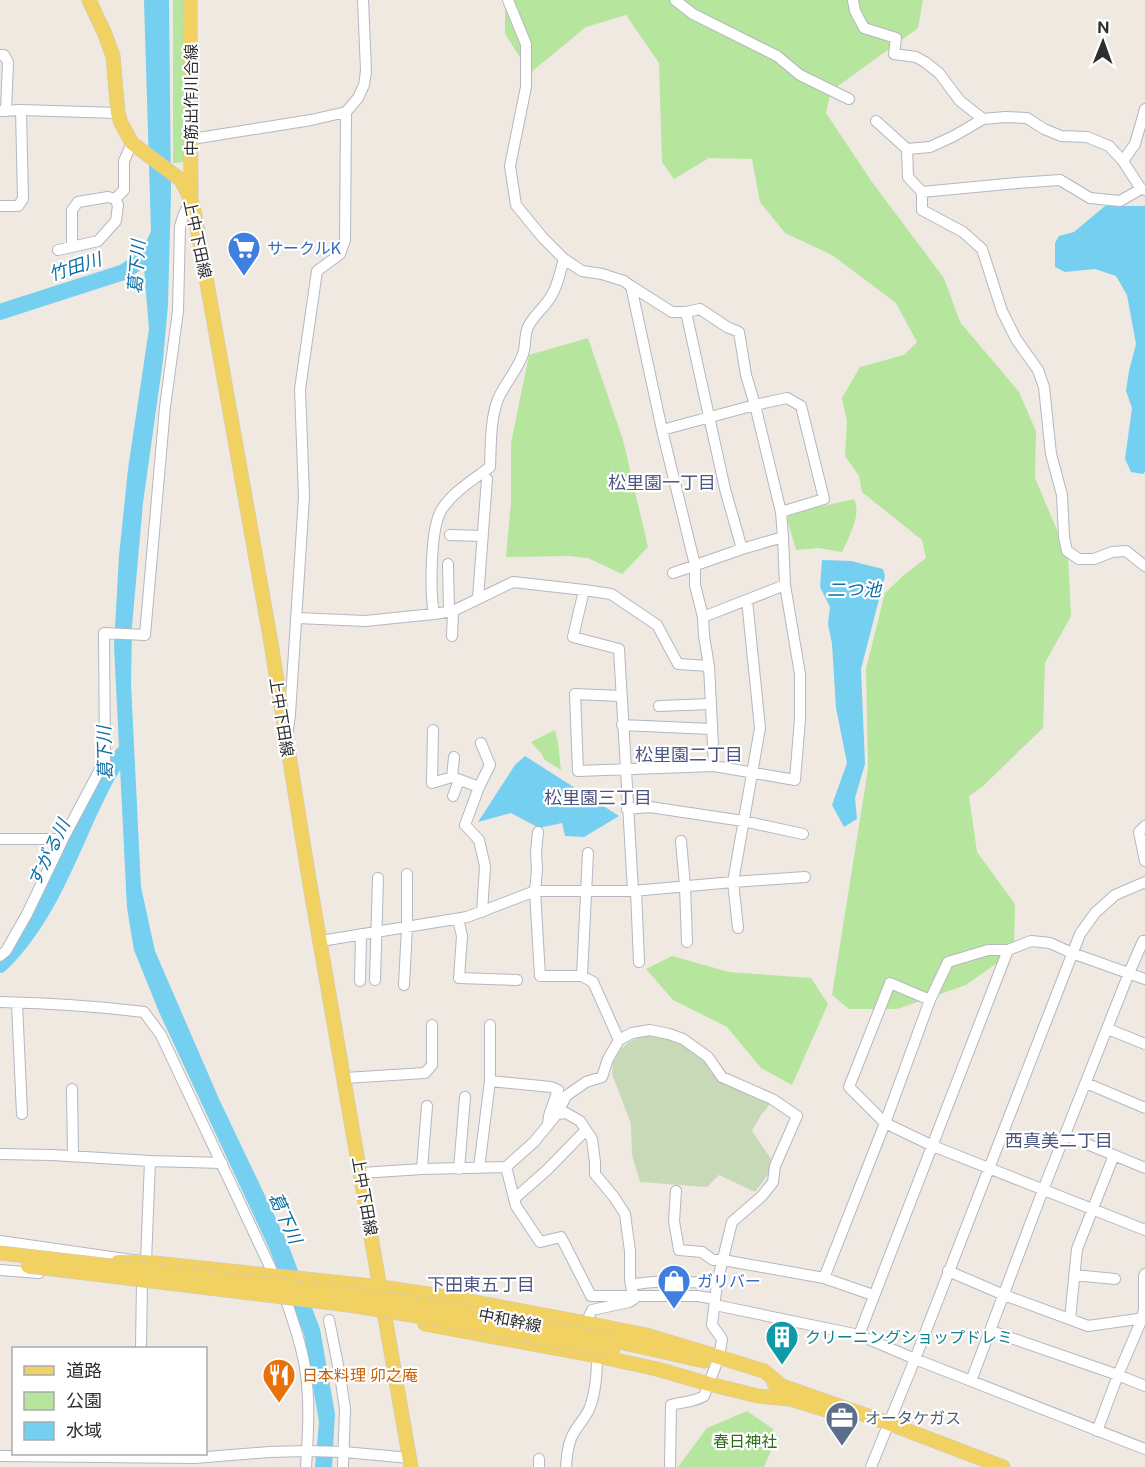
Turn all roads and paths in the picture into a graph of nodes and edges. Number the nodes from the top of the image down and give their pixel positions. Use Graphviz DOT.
graph roads {
  1 [pos="90,0"];
  2 [pos="190,0"];
  3 [pos="363,0"];
  4 [pos="508,0"];
  5 [pos="675,0"];
  6 [pos="853,0"];
  7 [pos="0,55"];
  8 [pos="849,99"];
  9 [pos="1145,108"];
  10 [pos="21,110"];
  11 [pos="3,111"];
  12 [pos="346,112"];
  13 [pos="118,113"];
  14 [pos="983,119"];
  15 [pos="876,122"];
  16 [pos="192,139"];
  17 [pos="132,143"];
  18 [pos="907,149"];
  19 [pos="1123,161"];
  20 [pos="1143,190"];
  21 [pos="922,192"];
  22 [pos="115,199"];
  23 [pos="191,201"];
  24 [pos="0,207"];
  25 [pos="72,247"];
  26 [pos="58,250"];
  27 [pos="564,259"];
  28 [pos="631,286"];
  29 [pos="686,312"];
  30 [pos="755,405"];
  31 [pos="709,418"];
  32 [pos="662,430"];
  33 [pos="487,479"];
  34 [pos="781,512"];
  35 [pos="450,535"];
  36 [pos="482,536"];
  37 [pos="783,537"];
  38 [pos="742,549"];
  39 [pos="448,564"];
  40 [pos="695,565"];
  41 [pos="1145,566"];
  42 [pos="673,573"];
  43 [pos="785,585"];
  44 [pos="584,590"];
  45 [pos="478,598"];
  46 [pos="747,600"];
  47 [pos="451,611"];
  48 [pos="434,614"];
  49 [pos="703,617"];
  50 [pos="297,618"];
  51 [pos="452,636"];
  52 [pos="709,666"];
  53 [pos="621,696"];
  54 [pos="710,704"];
  55 [pos="659,706"];
  56 [pos="622,725"];
  57 [pos="712,729"];
  58 [pos="433,730"];
  59 [pos="481,743"];
  60 [pos="286,744"];
  61 [pos="454,757"];
  62 [pos="714,766"];
  63 [pos="625,769"];
  64 [pos="752,772"];
  65 [pos="456,779"];
  66 [pos="478,787"];
  67 [pos="453,796"];
  68 [pos="627,809"];
  69 [pos="743,821"];
  70 [pos="1145,826"];
  71 [pos="538,832"];
  72 [pos="803,834"];
  73 [pos="0,839"];
  74 [pos="63,839"];
  75 [pos="681,841"];
  76 [pos="588,853"];
  77 [pos="1145,861"];
  78 [pos="407,874"];
  79 [pos="805,877"];
  80 [pos="378,878"];
  81 [pos="733,882"];
  82 [pos="1145,882"];
  83 [pos="685,886"];
  84 [pos="535,891"];
  85 [pos="586,891"];
  86 [pos="635,891"];
  87 [pos="482,912"];
  88 [pos="458,919"];
  89 [pos="407,927"];
  90 [pos="738,928"];
  91 [pos="377,932"];
  92 [pos="361,934"];
  93 [pos="321,941"];
  94 [pos="1145,941"];
  95 [pos="687,942"];
  96 [pos="1008,950"];
  97 [pos="1072,954"];
  98 [pos="0,956"];
  99 [pos="639,962"];
  100 [pos="1129,973"];
  101 [pos="582,976"];
  102 [pos="1145,979"];
  103 [pos="375,980"];
  104 [pos="517,980"];
  105 [pos="360,981"];
  106 [pos="404,984"];
  107 [pos="930,1000"];
  108 [pos="0,1002"];
  109 [pos="17,1003"];
  110 [pos="490,1024"];
  111 [pos="432,1025"];
  112 [pos="1108,1029"];
  113 [pos="619,1040"];
  114 [pos="1145,1044"];
  115 [pos="345,1078"];
  116 [pos="490,1081"];
  117 [pos="1086,1083"];
  118 [pos="72,1089"];
  119 [pos="465,1097"];
  120 [pos="427,1106"];
  121 [pos="1145,1108"];
  122 [pos="21,1114"];
  123 [pos="557,1114"];
  124 [pos="885,1123"];
  125 [pos="548,1124"];
  126 [pos="586,1130"];
  127 [pos="1065,1135"];
  128 [pos="933,1146"];
  129 [pos="0,1154"];
  130 [pos="1114,1155"];
  131 [pos="73,1156"];
  132 [pos="150,1161"];
  133 [pos="222,1163"];
  134 [pos="506,1167"];
  135 [pos="479,1168"];
  136 [pos="988,1168"];
  137 [pos="1145,1168"];
  138 [pos="422,1169"];
  139 [pos="459,1169"];
  140 [pos="361,1173"];
  141 [pos="1043,1190"];
  142 [pos="676,1191"];
  143 [pos="514,1199"];
  144 [pos="1093,1209"];
  145 [pos="1145,1230"];
  146 [pos="0,1241"];
  147 [pos="0,1253"];
  148 [pos="723,1260"];
  149 [pos="0,1261"];
  150 [pos="146,1262"];
  151 [pos="0,1270"];
  152 [pos="948,1271"];
  153 [pos="1145,1274"];
  154 [pos="1074,1275"];
  155 [pos="275,1276"];
  156 [pos="824,1278"];
  157 [pos="1115,1279"];
  158 [pos="141,1281"];
  159 [pos="717,1283"];
  160 [pos="381,1287"];
  161 [pos="632,1290"];
  162 [pos="873,1295"];
  163 [pos="1004,1295"];
  164 [pos="715,1302"];
  165 [pos="287,1303"];
  166 [pos="328,1314"];
  167 [pos="386,1316"];
  168 [pos="1143,1318"];
  169 [pos="1070,1319"];
  170 [pos="586,1323"];
  171 [pos="991,1331"];
  172 [pos="859,1335"];
  173 [pos="614,1346"];
  174 [pos="141,1347"];
  175 [pos="597,1356"];
  176 [pos="915,1359"];
  177 [pos="714,1370"];
  178 [pos="1118,1375"];
  179 [pos="971,1381"];
  180 [pos="1145,1386"];
  181 [pos="886,1426"];
  182 [pos="1097,1431"];
  183 [pos="1145,1449"];
  184 [pos="307,1451"];
  185 [pos="344,1452"];
  186 [pos="91,1455"];
  187 [pos="0,1456"];
  188 [pos="144,1459"];
  189 [pos="36,1462"];
  190 [pos="410,1462"];
  191 [pos="195,1463"];
  192 [pos="306,1467"];
  193 [pos="343,1467"];
  194 [pos="566,1467"];
  195 [pos="670,1467"];
  196 [pos="871,1467"];
  197 [pos="976,1467"];
  198 [pos="1003,1467"];
  1 -- 13 [label="main road, 上中下田線"];
  2 -- 16 [label="main road, 中筋出作川合線"];
  3 -- 12 [label="street"];
  4 -- 27 [label="street"];
  5 -- 8 [label="street"];
  6 -- 14 [label="street"];
  7 -- 11 [label="street"];
  9 -- 19 [label="street"];
  10 -- 11 [label="street"];
  10 -- 13 [label="street"];
  10 -- 24 [label="street"];
  12 -- 16 [label="street"];
  12 -- 50 [label="street"];
  13 -- 17 [label="main road, 上中下田線"];
  14 -- 18 [label="street"];
  14 -- 19 [label="street"];
  15 -- 18 [label="street"];
  16 -- 23 [label="main road, 中筋出作川合線"];
  17 -- 22 [label="street"];
  17 -- 23 [label="main road, 上中下田線"];
  18 -- 21 [label="street"];
  19 -- 20 [label="street"];
  20 -- 21 [label="street"];
  21 -- 41 [label="street"];
  22 -- 25 [label="street"];
  22 -- 25 [label="street"];
  23 -- 60 [label="main road, 上中下田線"];
  23 -- 74 [label="street"];
  25 -- 26 [label="street"];
  27 -- 28 [label="street"];
  27 -- 48 [label="street"];
  28 -- 29 [label="street"];
  28 -- 32 [label="street"];
  29 -- 30 [label="street"];
  29 -- 31 [label="street"];
  30 -- 31 [label="street"];
  30 -- 34 [label="street"];
  30 -- 34 [label="street"];
  31 -- 32 [label="street"];
  31 -- 38 [label="street"];
  32 -- 40 [label="street"];
  33 -- 36 [label="street"];
  34 -- 37 [label="street"];
  35 -- 36 [label="street"];
  36 -- 45 [label="street"];
  37 -- 38 [label="street"];
  37 -- 43 [label="street"];
  38 -- 40 [label="street"];
  39 -- 47 [label="street"];
  40 -- 42 [label="street"];
  40 -- 49 [label="street"];
  43 -- 46 [label="street"];
  43 -- 64 [label="street"];
  44 -- 45 [label="street"];
  44 -- 52 [label="street"];
  44 -- 53 [label="street"];
  45 -- 47 [label="street"];
  46 -- 49 [label="street"];
  46 -- 64 [label="street"];
  47 -- 48 [label="street"];
  47 -- 51 [label="street"];
  48 -- 50 [label="street"];
  49 -- 52 [label="street"];
  50 -- 60 [label="street"];
  52 -- 54 [label="street"];
  53 -- 56 [label="street"];
  53 -- 63 [label="street"];
  54 -- 55 [label="street"];
  54 -- 57 [label="street"];
  56 -- 57 [label="street"];
  56 -- 63 [label="street"];
  57 -- 62 [label="street"];
  58 -- 65 [label="street"];
  59 -- 66 [label="street"];
  60 -- 93 [label="main road, 上中下田線"];
  61 -- 65 [label="street"];
  62 -- 63 [label="street"];
  62 -- 64 [label="street"];
  63 -- 68 [label="street"];
  64 -- 69 [label="street"];
  65 -- 66 [label="street"];
  65 -- 67 [label="street"];
  66 -- 87 [label="street"];
  68 -- 69 [label="street"];
  68 -- 86 [label="street"];
  69 -- 72 [label="street"];
  69 -- 81 [label="street"];
  70 -- 77 [label="street"];
  71 -- 84 [label="street"];
  73 -- 74 [label="street"];
  74 -- 98 [label="street"];
  75 -- 83 [label="street"];
  76 -- 85 [label="street"];
  78 -- 89 [label="street"];
  79 -- 81 [label="street"];
  80 -- 91 [label="street"];
  81 -- 83 [label="street"];
  81 -- 90 [label="street"];
  82 -- 97 [label="street"];
  83 -- 86 [label="street"];
  83 -- 95 [label="street"];
  84 -- 85 [label="street"];
  84 -- 87 [label="street"];
  84 -- 101 [label="street"];
  85 -- 86 [label="street"];
  85 -- 101 [label="street"];
  86 -- 99 [label="street"];
  87 -- 88 [label="street"];
  88 -- 89 [label="street"];
  88 -- 104 [label="street"];
  89 -- 91 [label="street"];
  89 -- 106 [label="street"];
  91 -- 92 [label="street"];
  91 -- 103 [label="street"];
  92 -- 93 [label="street"];
  92 -- 105 [label="street"];
  93 -- 115 [label="main road, 上中下田線"];
  94 -- 100 [label="street"];
  96 -- 97 [label="street"];
  96 -- 107 [label="street"];
  96 -- 128 [label="street"];
  97 -- 100 [label="street"];
  97 -- 136 [label="street"];
  100 -- 102 [label="street"];
  100 -- 112 [label="street"];
  101 -- 113 [label="street"];
  107 -- 124 [label="street"];
  107 -- 124 [label="street"];
  108 -- 109 [label="street"];
  109 -- 122 [label="street"];
  109 -- 133 [label="street"];
  110 -- 116 [label="street"];
  111 -- 115 [label="street"];
  112 -- 114 [label="street"];
  112 -- 117 [label="street"];
  113 -- 123 [label="street"];
  113 -- 148 [label="street"];
  115 -- 140 [label="main road, 上中下田線"];
  116 -- 125 [label="street"];
  116 -- 135 [label="street"];
  117 -- 121 [label="street"];
  117 -- 127 [label="street"];
  118 -- 131 [label="street"];
  119 -- 139 [label="street"];
  120 -- 138 [label="street"];
  123 -- 125 [label="street"];
  123 -- 126 [label="street"];
  124 -- 128 [label="street"];
  124 -- 156 [label="street"];
  125 -- 134 [label="street"];
  126 -- 143 [label="street"];
  126 -- 161 [label="street"];
  127 -- 130 [label="street"];
  127 -- 141 [label="street"];
  128 -- 136 [label="street"];
  128 -- 162 [label="street"];
  129 -- 131 [label="street"];
  130 -- 137 [label="street"];
  130 -- 144 [label="street"];
  131 -- 132 [label="street"];
  132 -- 133 [label="street"];
  132 -- 150 [label="street"];
  133 -- 155 [label="street"];
  134 -- 135 [label="street"];
  134 -- 143 [label="street"];
  135 -- 139 [label="street"];
  136 -- 141 [label="street"];
  136 -- 152 [label="street"];
  138 -- 139 [label="street"];
  138 -- 140 [label="street"];
  140 -- 160 [label="main road, 上中下田線"];
  141 -- 144 [label="street"];
  141 -- 163 [label="street"];
  142 -- 148 [label="street"];
  143 -- 161 [label="street"];
  144 -- 145 [label="street"];
  144 -- 154 [label="street"];
  146 -- 150 [label="street"];
  147 -- 150 [label="main road"];
  147 -- 173 [label="main road, 中和幹線, bridge"];
  148 -- 156 [label="street"];
  148 -- 159 [label="street"];
  149 -- 158 [label="main road"];
  149 -- 173 [label="main road, 中和幹線, bridge"];
  150 -- 155 [label="main road"];
  151 -- 158 [label="street"];
  152 -- 163 [label="street"];
  152 -- 176 [label="street"];
  153 -- 168 [label="street"];
  154 -- 157 [label="street"];
  154 -- 169 [label="street"];
  155 -- 160 [label="main road"];
  155 -- 165 [label="street"];
  156 -- 162 [label="street"];
  158 -- 165 [label="main road"];
  158 -- 174 [label="street"];
  159 -- 161 [label="street"];
  159 -- 164 [label="street"];
  160 -- 167 [label="main road, 上中下田線"];
  160 -- 170 [label="main road"];
  161 -- 164 [label="street"];
  161 -- 170 [label="street"];
  162 -- 172 [label="street"];
  163 -- 169 [label="street"];
  163 -- 171 [label="street"];
  164 -- 172 [label="street"];
  164 -- 177 [label="street"];
  165 -- 166 [label="main road"];
  165 -- 184 [label="street"];
  166 -- 167 [label="main road"];
  166 -- 185 [label="street"];
  167 -- 175 [label="main road"];
  167 -- 190 [label="main road, 上中下田線"];
  168 -- 169 [label="street"];
  168 -- 178 [label="street"];
  170 -- 177 [label="main road"];
  171 -- 178 [label="street"];
  171 -- 179 [label="street"];
  172 -- 176 [label="street"];
  173 -- 177 [label="main road, 中和幹線"];
  175 -- 177 [label="main road"];
  175 -- 194 [label="street"];
  176 -- 179 [label="street"];
  176 -- 181 [label="street"];
  177 -- 181 [label="main road"];
  177 -- 181 [label="main road"];
  177 -- 195 [label="street"];
  178 -- 180 [label="street"];
  178 -- 182 [label="street"];
  179 -- 182 [label="street"];
  181 -- 196 [label="street"];
  181 -- 197 [label="main road"];
  181 -- 198 [label="main road"];
  182 -- 183 [label="street"];
  184 -- 185 [label="street"];
  184 -- 191 [label="street"];
  184 -- 192 [label="street"];
  185 -- 190 [label="street"];
  185 -- 193 [label="street"];
  186 -- 188 [label="street"];
  186 -- 189 [label="street"];
  187 -- 189 [label="street"];
  188 -- 191 [label="street"];
}
